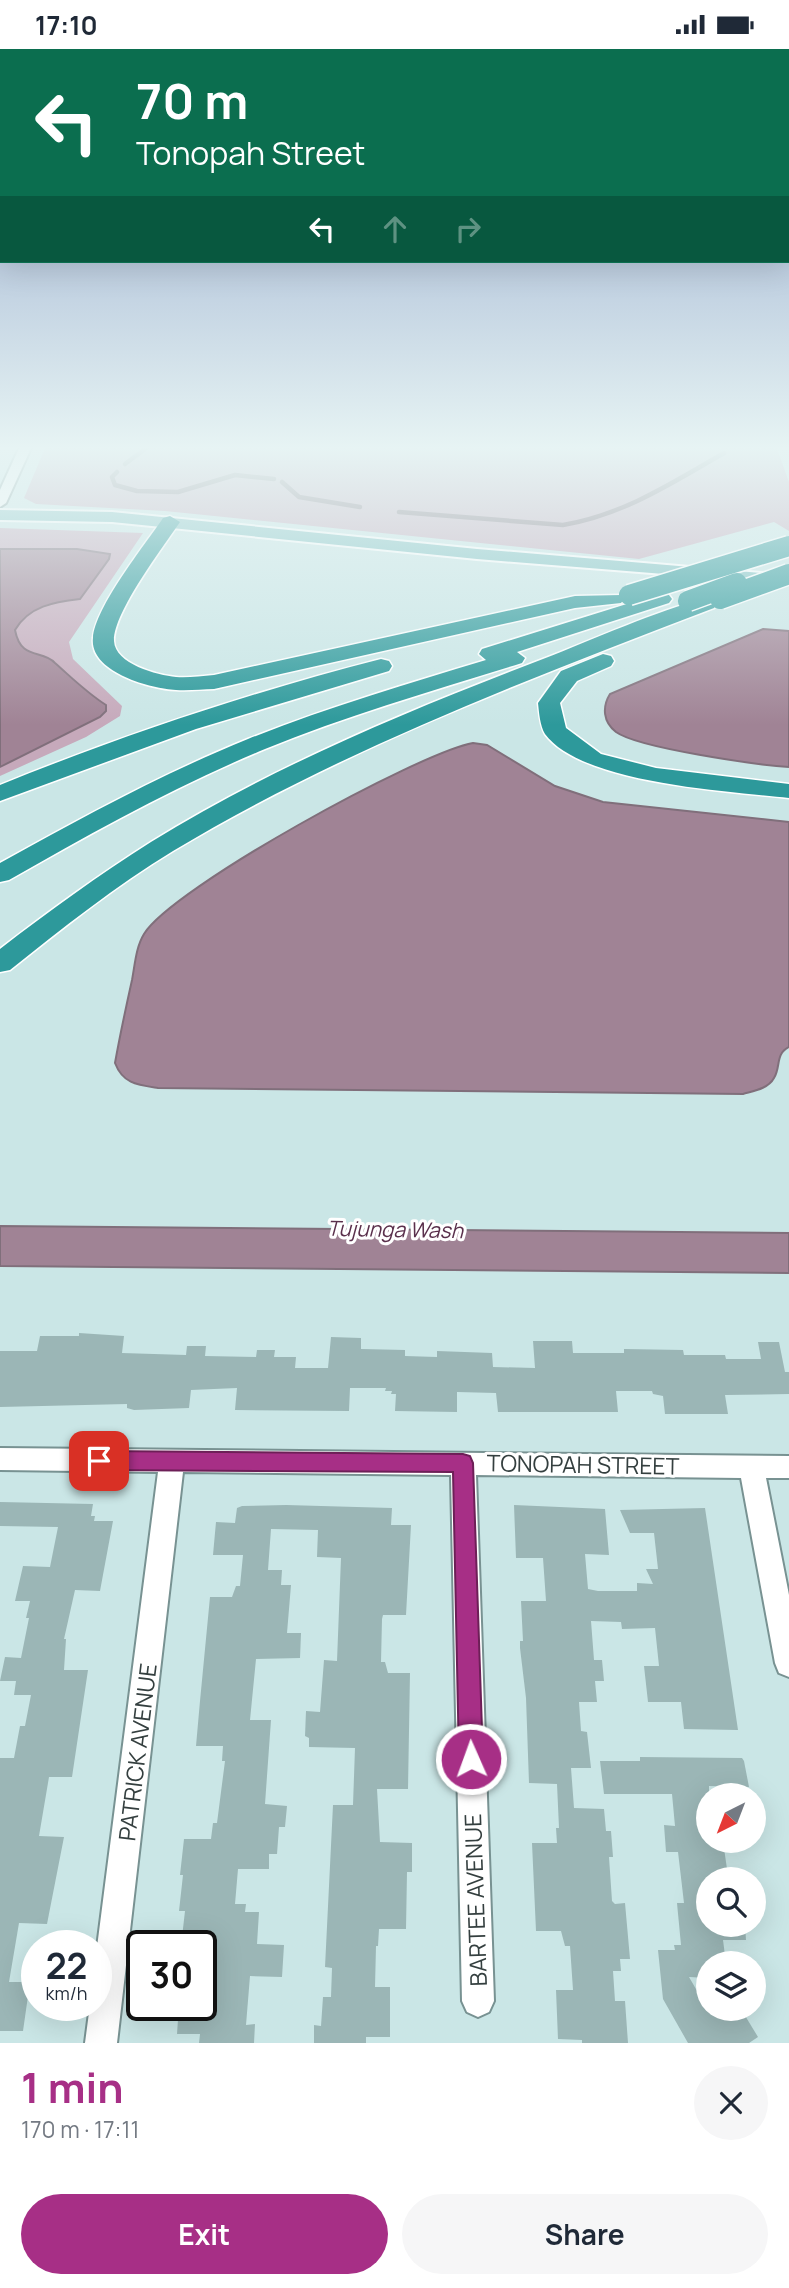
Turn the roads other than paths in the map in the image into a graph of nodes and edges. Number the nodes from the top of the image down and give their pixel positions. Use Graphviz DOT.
graph roads {
  1 [pos="159,539"];
  2 [pos="338,539"];
  3 [pos="789,546"];
  4 [pos="477,554"];
  5 [pos="789,558"];
  6 [pos="789,564"];
  7 [pos="789,574"];
  8 [pos="789,580"];
  9 [pos="789,591"];
  10 [pos="622,597"];
  11 [pos="697,602"];
  12 [pos="789,791"];
  13 [pos="0,794"];
  14 [pos="0,856"];
  15 [pos="0,874"];
  16 [pos="0,963"];
  17 [pos="0,1459"];
  18 [pos="172,1462"];
  19 [pos="463,1463"];
  20 [pos="751,1466"];
  21 [pos="789,1467"];
  22 [pos="789,1663"];
  23 [pos="478,2001"];
  24 [pos="101,2043"];
  1 -- 10 [label="highway"];
  2 -- 4 [label="main road"];
  3 -- 10 [label="highway, bridge"];
  4 -- 8 [label="main road"];
  4 -- 9 [label="main road"];
  5 -- 14 [label="highway"];
  6 -- 11 [label="highway, bridge"];
  7 -- 11 [label="highway, bridge"];
  10 -- 13 [label="highway"];
  11 -- 12 [label="highway"];
  11 -- 15 [label="highway"];
  11 -- 16 [label="highway"];
  17 -- 18 [label="street, TONOPAH STREET"];
  18 -- 19 [label="street, TONOPAH STREET"];
  18 -- 24 [label="street, PATRICK AVENUE"];
  19 -- 20 [label="street, TONOPAH STREET"];
  19 -- 23 [label="street, BARTEE AVENUE"];
  20 -- 21 [label="street, TONOPAH STREET"];
  20 -- 22 [label="street"];
}
